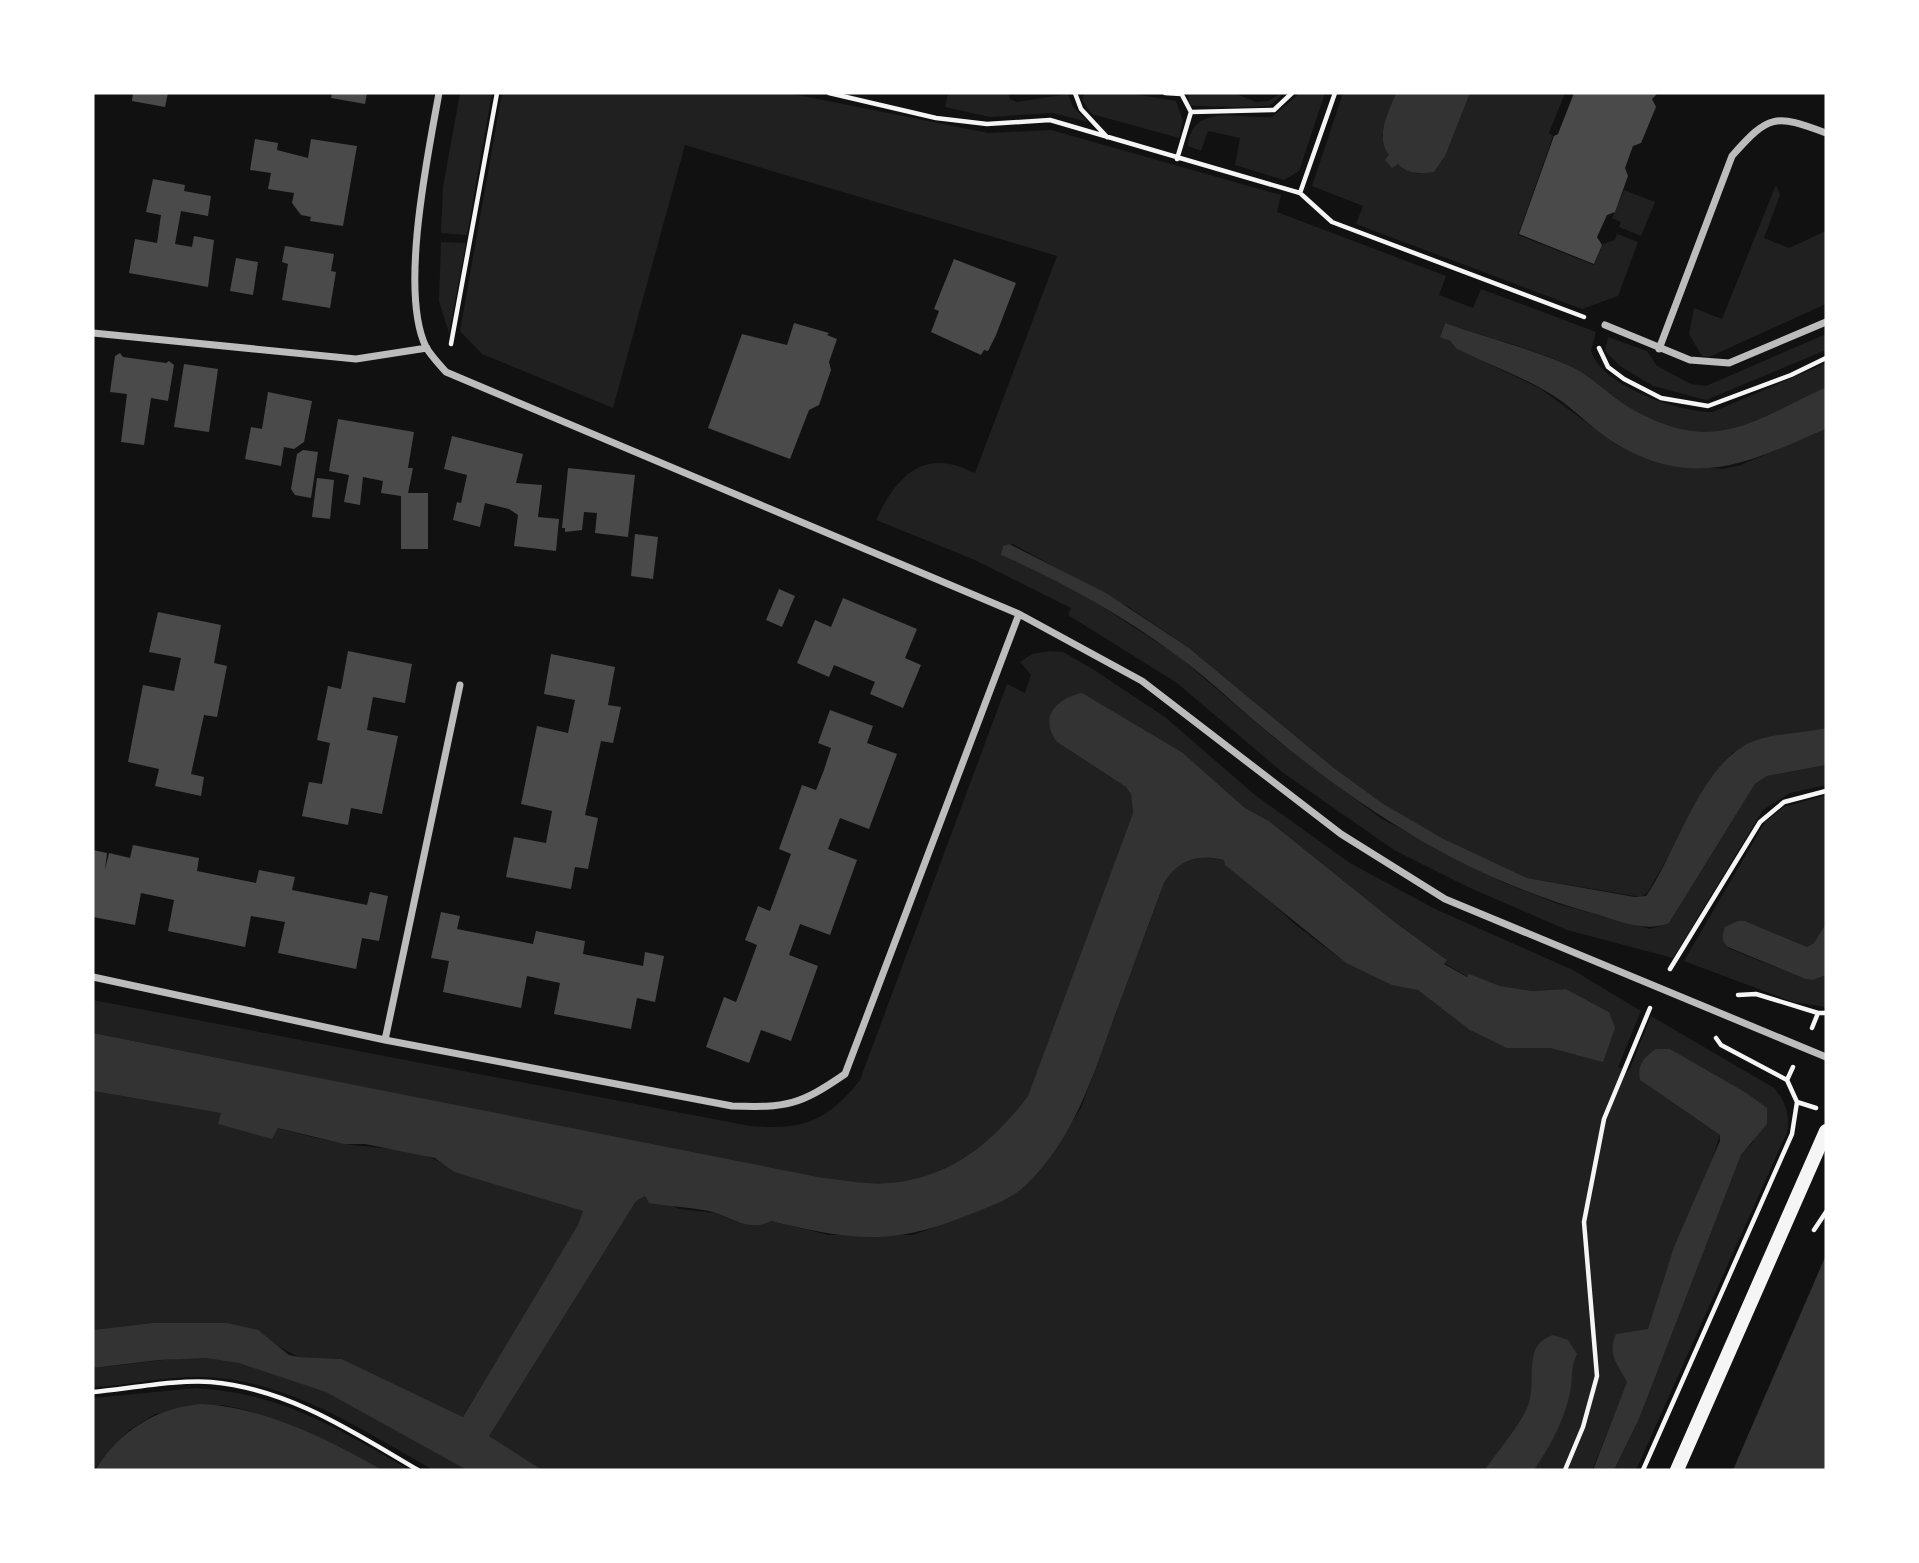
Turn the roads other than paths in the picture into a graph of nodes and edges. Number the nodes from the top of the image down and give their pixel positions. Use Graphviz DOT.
graph roads {
  1 [pos="439,93"];
  2 [pos="1826,133"];
  3 [pos="1826,322"];
  4 [pos="1605,325"];
  5 [pos="93,333"];
  6 [pos="426,348"];
  7 [pos="1659,349"];
  8 [pos="1018,614"];
  9 [pos="460,685"];
  10 [pos="93,977"];
  11 [pos="385,1040"];
  12 [pos="1826,1057"];
  13 [pos="1826,1131"];
  14 [pos="1677,1470"];
  1 -- 6 [label="street"];
  2 -- 7 [label="street"];
  3 -- 7 [label="street"];
  4 -- 7 [label="street"];
  5 -- 6 [label="street"];
  6 -- 8 [label="street"];
  8 -- 11 [label="street"];
  8 -- 12 [label="street"];
  9 -- 11 [label="street"];
  10 -- 11 [label="street"];
  13 -- 14 [label="main road"];
}
